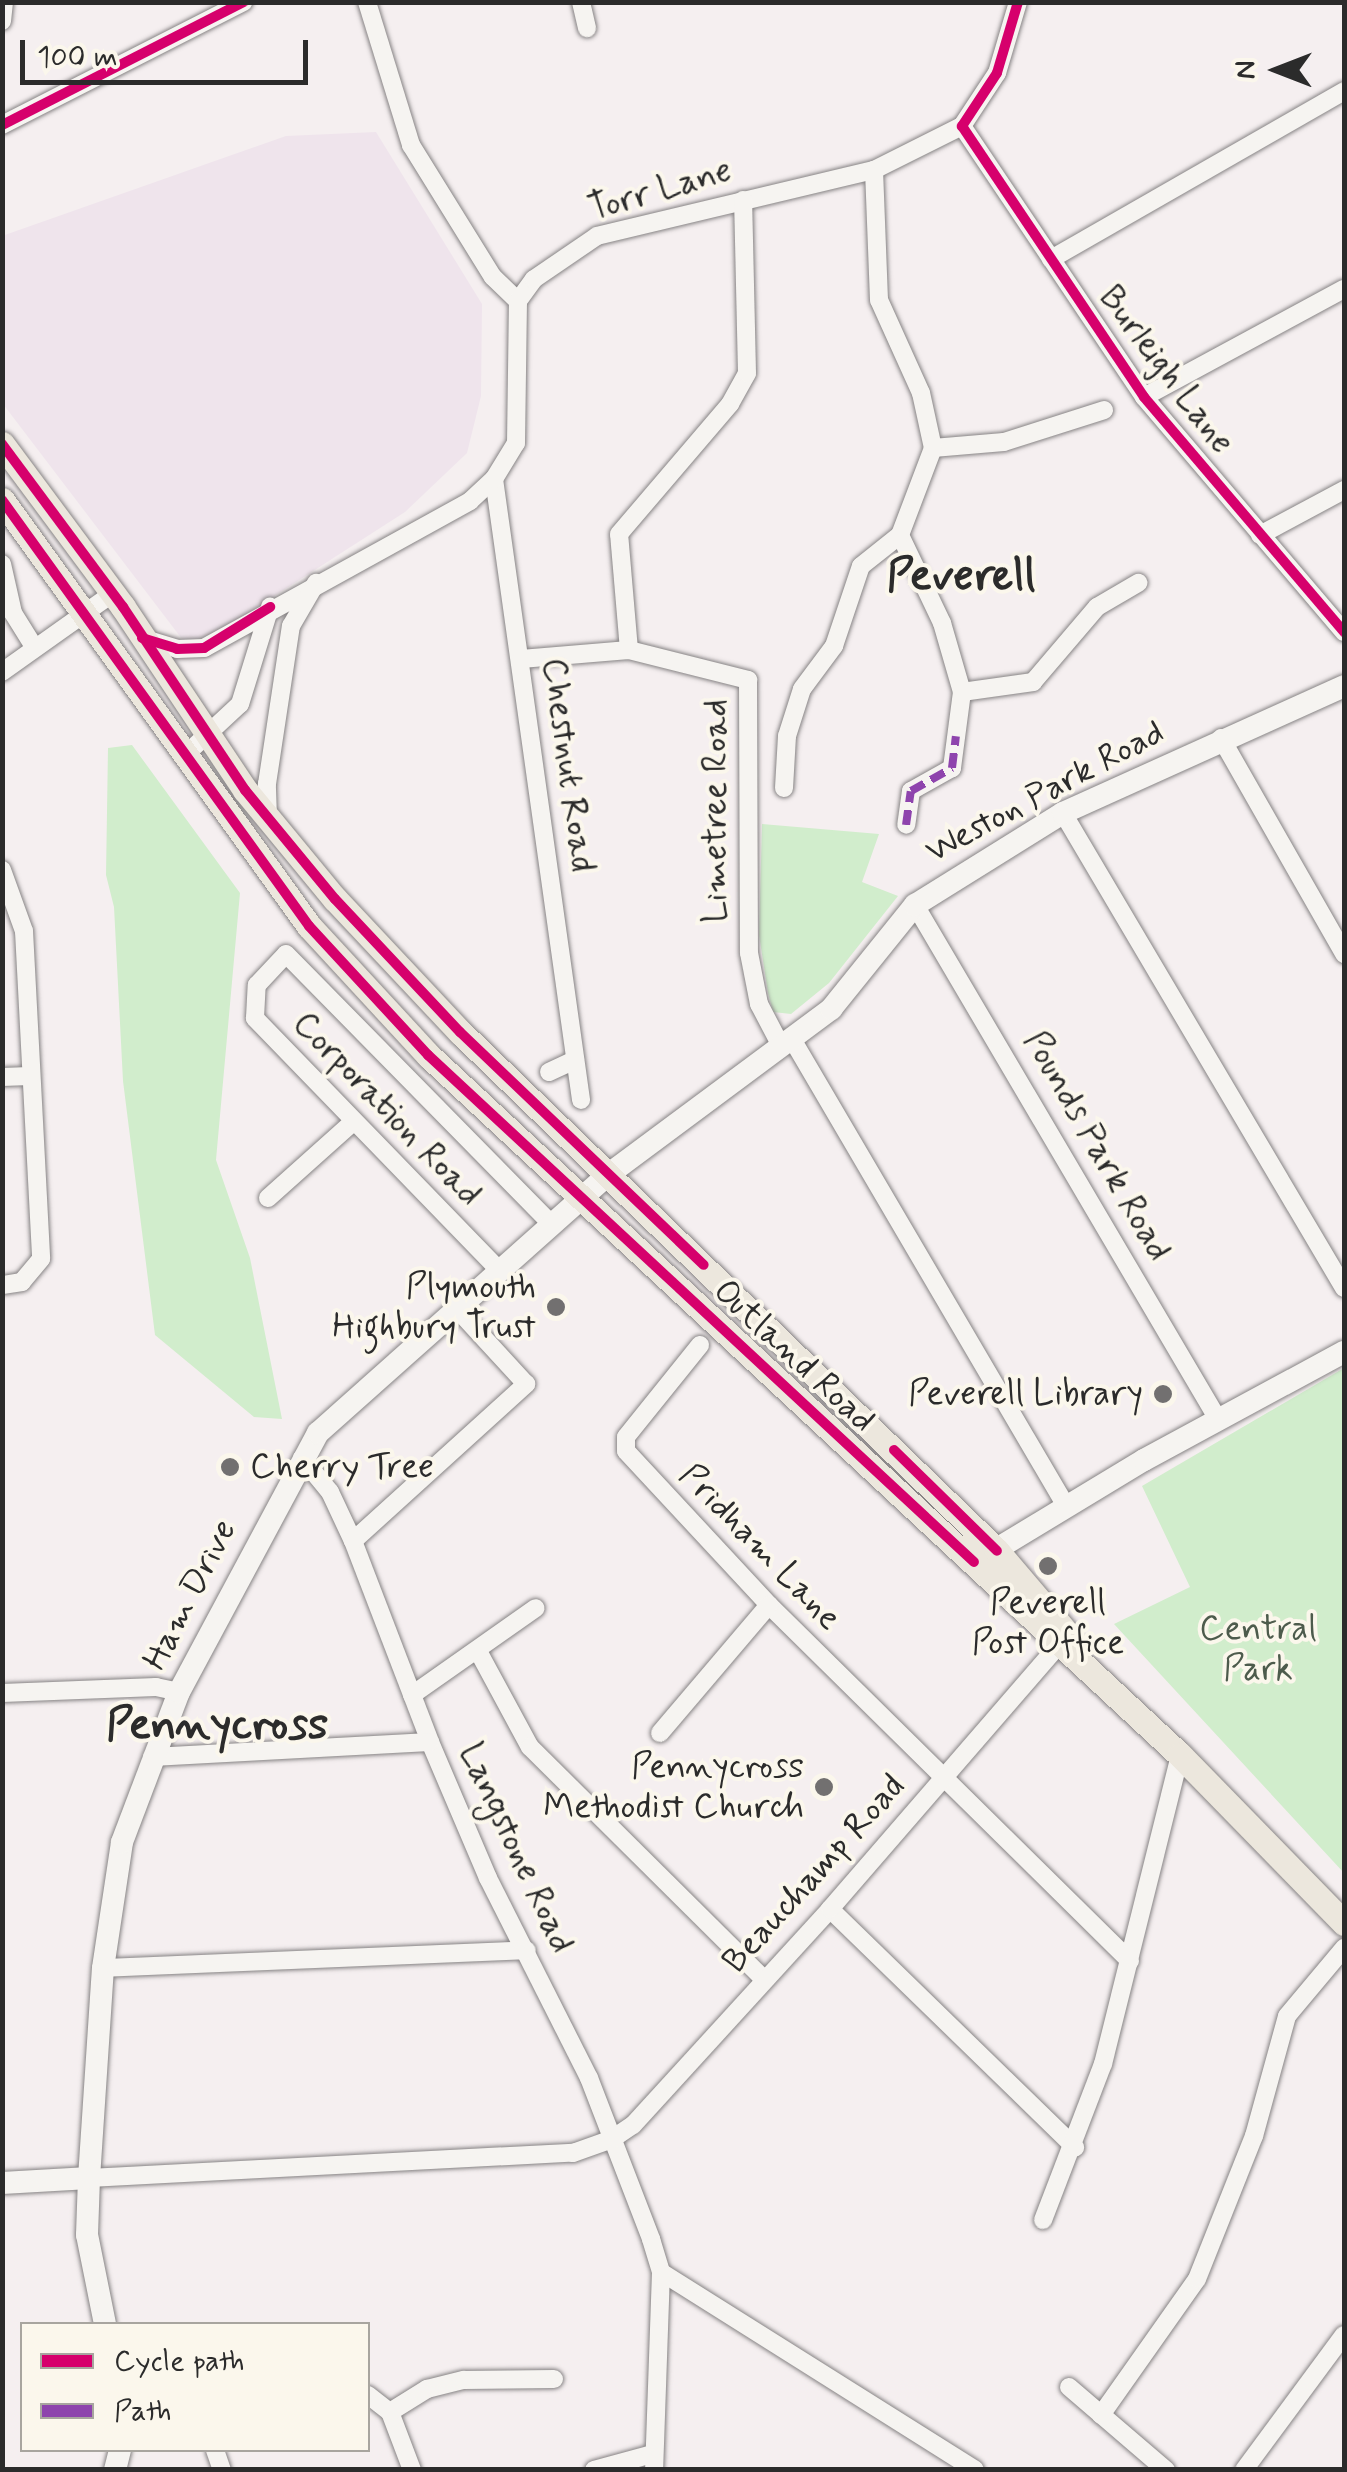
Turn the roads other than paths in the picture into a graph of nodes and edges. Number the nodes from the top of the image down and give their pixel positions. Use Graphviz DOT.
graph roads {
  1 [pos="4,2"];
  2 [pos="244,2"];
  3 [pos="367,2"];
  4 [pos="581,2"];
  5 [pos="1018,2"];
  6 [pos="2,21"];
  7 [pos="587,28"];
  8 [pos="1344,91"];
  9 [pos="2,125"];
  10 [pos="962,126"];
  11 [pos="874,170"];
  12 [pos="743,200"];
  13 [pos="1051,260"];
  14 [pos="1344,289"];
  15 [pos="518,301"];
  16 [pos="1144,396"];
  17 [pos="1104,410"];
  18 [pos="2,444"];
  19 [pos="934,448"];
  20 [pos="494,480"];
  21 [pos="1344,490"];
  22 [pos="2,500"];
  23 [pos="900,535"];
  24 [pos="1260,535"];
  25 [pos="2,564"];
  26 [pos="316,583"];
  27 [pos="1138,583"];
  28 [pos="113,593"];
  29 [pos="270,607"];
  30 [pos="84,614"];
  31 [pos="1344,632"];
  32 [pos="142,638"];
  33 [pos="34,647"];
  34 [pos="629,650"];
  35 [pos="521,660"];
  36 [pos="2,672"];
  37 [pos="1344,686"];
  38 [pos="962,692"];
  39 [pos="210,736"];
  40 [pos="1221,738"];
  41 [pos="184,756"];
  42 [pos="784,788"];
  43 [pos="1063,813"];
  44 [pos="268,818"];
  45 [pos="906,826"];
  46 [pos="2,870"];
  47 [pos="915,906"];
  48 [pos="1344,954"];
  49 [pos="786,1043"];
  50 [pos="575,1060"];
  51 [pos="549,1072"];
  52 [pos="30,1076"];
  53 [pos="2,1078"];
  54 [pos="581,1100"];
  55 [pos="353,1122"];
  56 [pos="609,1174"];
  57 [pos="268,1198"];
  58 [pos="585,1199"];
  59 [pos="552,1226"];
  60 [pos="499,1270"];
  61 [pos="2,1285"];
  62 [pos="1344,1288"];
  63 [pos="456,1308"];
  64 [pos="700,1346"];
  65 [pos="1344,1352"];
  66 [pos="1220,1422"];
  67 [pos="302,1458"];
  68 [pos="1066,1506"];
  69 [pos="352,1542"];
  70 [pos="986,1556"];
  71 [pos="769,1605"];
  72 [pos="536,1608"];
  73 [pos="1058,1646"];
  74 [pos="478,1651"];
  75 [pos="179,1692"];
  76 [pos="2,1693"];
  77 [pos="412,1695"];
  78 [pos="1137,1716"];
  79 [pos="660,1733"];
  80 [pos="430,1742"];
  81 [pos="1180,1754"];
  82 [pos="152,1758"];
  83 [pos="945,1778"];
  84 [pos="830,1909"];
  85 [pos="1344,1923"];
  86 [pos="1344,1948"];
  87 [pos="527,1950"];
  88 [pos="1130,1961"];
  89 [pos="104,1968"];
  90 [pos="763,1978"];
  91 [pos="612,2139"];
  92 [pos="1075,2146"];
  93 [pos="89,2178"];
  94 [pos="2,2183"];
  95 [pos="1042,2220"];
  96 [pos="661,2272"];
  97 [pos="105,2322"];
  98 [pos="1344,2335"];
  99 [pos="554,2379"];
  100 [pos="1069,2388"];
  101 [pos="370,2397"];
  102 [pos="390,2412"];
  103 [pos="1101,2415"];
  104 [pos="653,2462"];
  105 [pos="964,2467"];
  106 [pos="412,2470"];
  107 [pos="594,2470"];
  108 [pos="1166,2470"];
  109 [pos="1244,2470"];
  1 -- 6 [label="street"];
  2 -- 9 [label="street"];
  3 -- 15 [label="street"];
  4 -- 7 [label="street"];
  5 -- 10 [label="street, Torr Lane"];
  8 -- 13 [label="street"];
  10 -- 11 [label="street, Torr Lane"];
  10 -- 13 [label="street, Burleigh Lane"];
  11 -- 12 [label="street, Torr Lane"];
  11 -- 19 [label="street"];
  12 -- 15 [label="street, Torr Lane"];
  12 -- 34 [label="street"];
  13 -- 16 [label="street, Burleigh Lane"];
  14 -- 16 [label="street"];
  15 -- 20 [label="street"];
  16 -- 24 [label="street, Burleigh Lane"];
  17 -- 19 [label="street"];
  18 -- 28 [label="main road, Outland Road"];
  19 -- 23 [label="street"];
  20 -- 26 [label="street"];
  20 -- 35 [label="street, Chestnut Road"];
  21 -- 24 [label="street"];
  22 -- 30 [label="main road, Outland Road"];
  23 -- 38 [label="street"];
  23 -- 42 [label="street"];
  24 -- 31 [label="street, Burleigh Lane"];
  25 -- 33 [label="street"];
  26 -- 29 [label="street"];
  26 -- 44 [label="street"];
  27 -- 38 [label="street"];
  28 -- 30 [label="street"];
  28 -- 32 [label="main road, Outland Road"];
  29 -- 32 [label="street"];
  29 -- 39 [label="street"];
  30 -- 33 [label="street"];
  30 -- 41 [label="main road, Outland Road"];
  32 -- 39 [label="main road, Outland Road"];
  33 -- 36 [label="street"];
  34 -- 35 [label="street, Limetree Road"];
  34 -- 49 [label="street, Limetree Road"];
  35 -- 50 [label="street, Chestnut Road"];
  37 -- 40 [label="street, Weston Park Road"];
  38 -- 45 [label="street"];
  39 -- 41 [label="street"];
  39 -- 44 [label="main road, Outland Road"];
  40 -- 43 [label="street, Weston Park Road"];
  40 -- 48 [label="street"];
  41 -- 58 [label="main road, Outland Road"];
  43 -- 47 [label="street, Weston Park Road"];
  43 -- 62 [label="street"];
  44 -- 56 [label="main road, Outland Road"];
  46 -- 52 [label="street"];
  47 -- 49 [label="street, Weston Park Road"];
  47 -- 66 [label="street, Pounds Park Road"];
  49 -- 56 [label="street, Weston Park Road"];
  49 -- 68 [label="street"];
  50 -- 51 [label="street"];
  50 -- 54 [label="street, Chestnut Road"];
  52 -- 53 [label="street"];
  52 -- 61 [label="street"];
  55 -- 57 [label="street"];
  55 -- 59 [label="street, Corporation Road"];
  55 -- 60 [label="street, Corporation Road"];
  56 -- 58 [label="street, Weston Park Road"];
  56 -- 70 [label="main road, Outland Road"];
  58 -- 59 [label="street, Ham Drive"];
  58 -- 70 [label="main road, Outland Road"];
  59 -- 60 [label="street, Ham Drive"];
  60 -- 63 [label="street, Ham Drive"];
  63 -- 67 [label="street, Ham Drive"];
  63 -- 69 [label="street"];
  64 -- 71 [label="street, Pridham Lane"];
  65 -- 66 [label="street"];
  66 -- 68 [label="street"];
  67 -- 69 [label="street, Langstone Road"];
  67 -- 75 [label="street, Ham Drive"];
  68 -- 70 [label="street"];
  69 -- 77 [label="street, Langstone Road"];
  70 -- 73 [label="main road, Outland Road"];
  70 -- 78 [label="main road, Outland Road"];
  71 -- 79 [label="street"];
  71 -- 83 [label="street, Pridham Lane"];
  72 -- 74 [label="street"];
  73 -- 78 [label="main road, Outland Road"];
  73 -- 83 [label="street, Beauchamp Road"];
  74 -- 77 [label="street"];
  74 -- 90 [label="street"];
  75 -- 76 [label="street"];
  75 -- 82 [label="street, Ham Drive"];
  77 -- 80 [label="street, Langstone Road"];
  78 -- 81 [label="main road, Outland Road"];
  80 -- 82 [label="street"];
  80 -- 87 [label="street, Langstone Road"];
  81 -- 85 [label="main road, Outland Road"];
  81 -- 88 [label="street"];
  82 -- 89 [label="street, Ham Drive"];
  83 -- 84 [label="street, Beauchamp Road"];
  83 -- 88 [label="street, Pridham Lane"];
  84 -- 90 [label="street, Beauchamp Road"];
  84 -- 92 [label="street"];
  86 -- 103 [label="street"];
  87 -- 89 [label="street"];
  87 -- 91 [label="street, Langstone Road"];
  88 -- 92 [label="street"];
  89 -- 93 [label="street, Ham Drive"];
  90 -- 91 [label="street, Beauchamp Road"];
  91 -- 93 [label="street"];
  91 -- 96 [label="street, Langstone Road"];
  92 -- 95 [label="street"];
  93 -- 94 [label="street"];
  93 -- 97 [label="street, Ham Drive"];
  96 -- 104 [label="street"];
  96 -- 105 [label="street"];
  98 -- 109 [label="street"];
  99 -- 102 [label="street"];
  100 -- 103 [label="street"];
  101 -- 102 [label="street"];
  102 -- 106 [label="street"];
  103 -- 108 [label="street"];
  104 -- 107 [label="street"];
}
